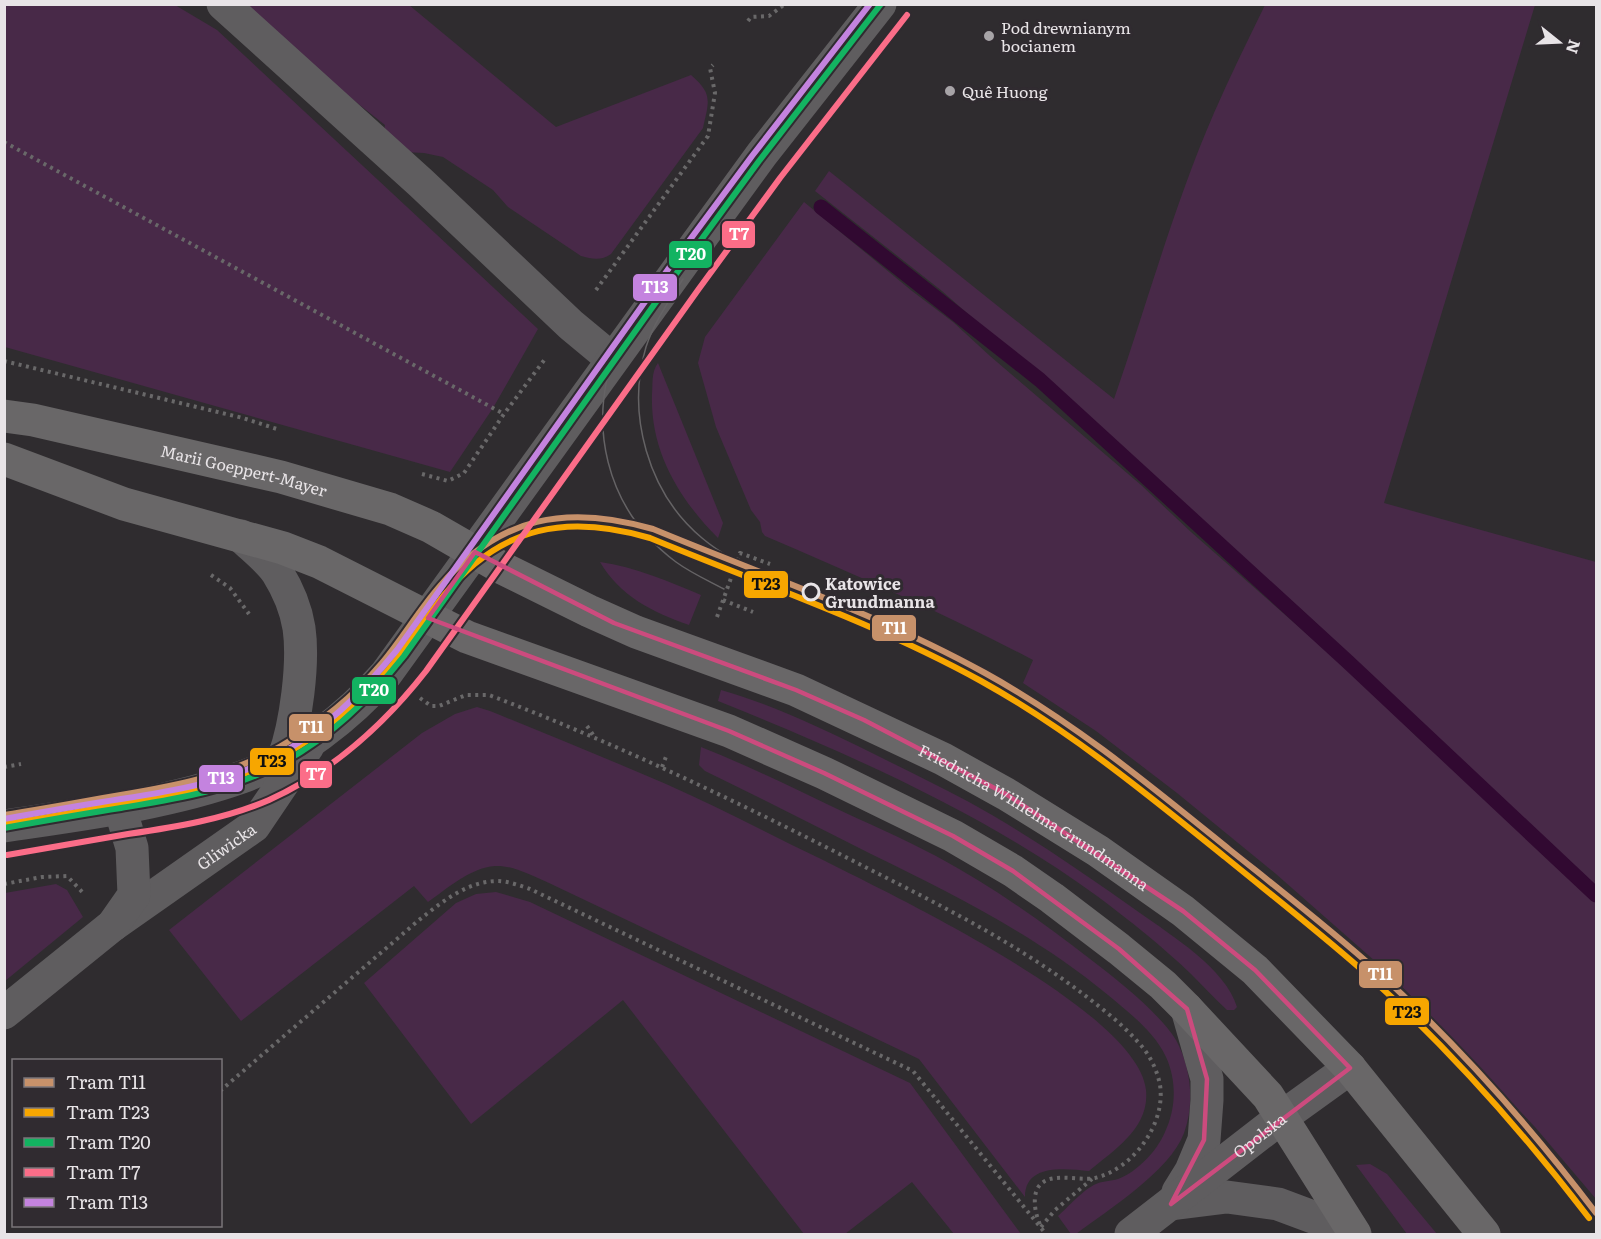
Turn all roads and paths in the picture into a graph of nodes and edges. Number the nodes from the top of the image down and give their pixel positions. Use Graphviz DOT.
graph roads {
  1 [pos="223,4"];
  2 [pos="785,4"];
  3 [pos="880,4"];
  4 [pos="748,21"];
  5 [pos="713,65"];
  6 [pos="4,142"];
  7 [pos="571,325"];
  8 [pos="612,359"];
  9 [pos="4,361"];
  10 [pos="504,414"];
  11 [pos="4,416"];
  12 [pos="286,432"];
  13 [pos="4,459"];
  14 [pos="415,472"];
  15 [pos="241,536"];
  16 [pos="475,552"];
  17 [pos="770,564"];
  18 [pos="208,573"];
  19 [pos="753,612"];
  20 [pos="253,617"];
  21 [pos="428,618"];
  22 [pos="420,699"];
  23 [pos="312,740"];
  24 [pos="284,756"];
  25 [pos="21,764"];
  26 [pos="4,767"];
  27 [pos="120,808"];
  28 [pos="4,826"];
  29 [pos="4,884"];
  30 [pos="87,897"];
  31 [pos="114,925"];
  32 [pos="1187,1009"];
  33 [pos="4,1013"];
  34 [pos="1350,1068"];
  35 [pos="222,1089"];
  36 [pos="1282,1117"];
  37 [pos="1092,1179"];
  38 [pos="1171,1204"];
  39 [pos="1041,1227"];
  40 [pos="1354,1233"];
  41 [pos="1046,1234"];
  42 [pos="1131,1234"];
  43 [pos="1484,1234"];
  1 -- 7 [label="street"];
  2 -- 4 [label="path"];
  3 -- 8 [label="street, Gliwicka"];
  5 -- 7 [label="path"];
  6 -- 10 [label="path"];
  7 -- 8 [label="street"];
  7 -- 10 [label="path"];
  8 -- 16 [label="street, Gliwicka"];
  9 -- 12 [label="path"];
  10 -- 14 [label="path"];
  11 -- 16 [label="main road, Marii Goeppert-Mayer"];
  13 -- 15 [label="main road"];
  15 -- 21 [label="main road"];
  15 -- 24 [label="street"];
  16 -- 21 [label="street, Gliwicka"];
  16 -- 34 [label="main road, Friedricha Wilhelma Grundmanna"];
  17 -- 19 [label="path"];
  18 -- 20 [label="path"];
  21 -- 23 [label="street, Gliwicka"];
  21 -- 32 [label="main road"];
  22 -- 37 [label="path"];
  23 -- 24 [label="street, Gliwicka"];
  23 -- 31 [label="street, Gliwicka"];
  24 -- 27 [label="street, Gliwicka"];
  25 -- 26 [label="path"];
  27 -- 28 [label="street, Gliwicka"];
  27 -- 31 [label="street, Gliwicka"];
  29 -- 30 [label="path"];
  31 -- 33 [label="street, Gliwicka"];
  32 -- 36 [label="main road"];
  32 -- 38 [label="street, Opolska"];
  34 -- 36 [label="street, Opolska"];
  34 -- 43 [label="main road, Friedricha Wilhelma Grundmanna"];
  35 -- 39 [label="path"];
  36 -- 38 [label="street, Opolska"];
  36 -- 40 [label="main road"];
  37 -- 39 [label="path"];
  37 -- 39 [label="path"];
  38 -- 40 [label="street, Opolska"];
  38 -- 42 [label="street, Opolska"];
  39 -- 41 [label="path"];
}
